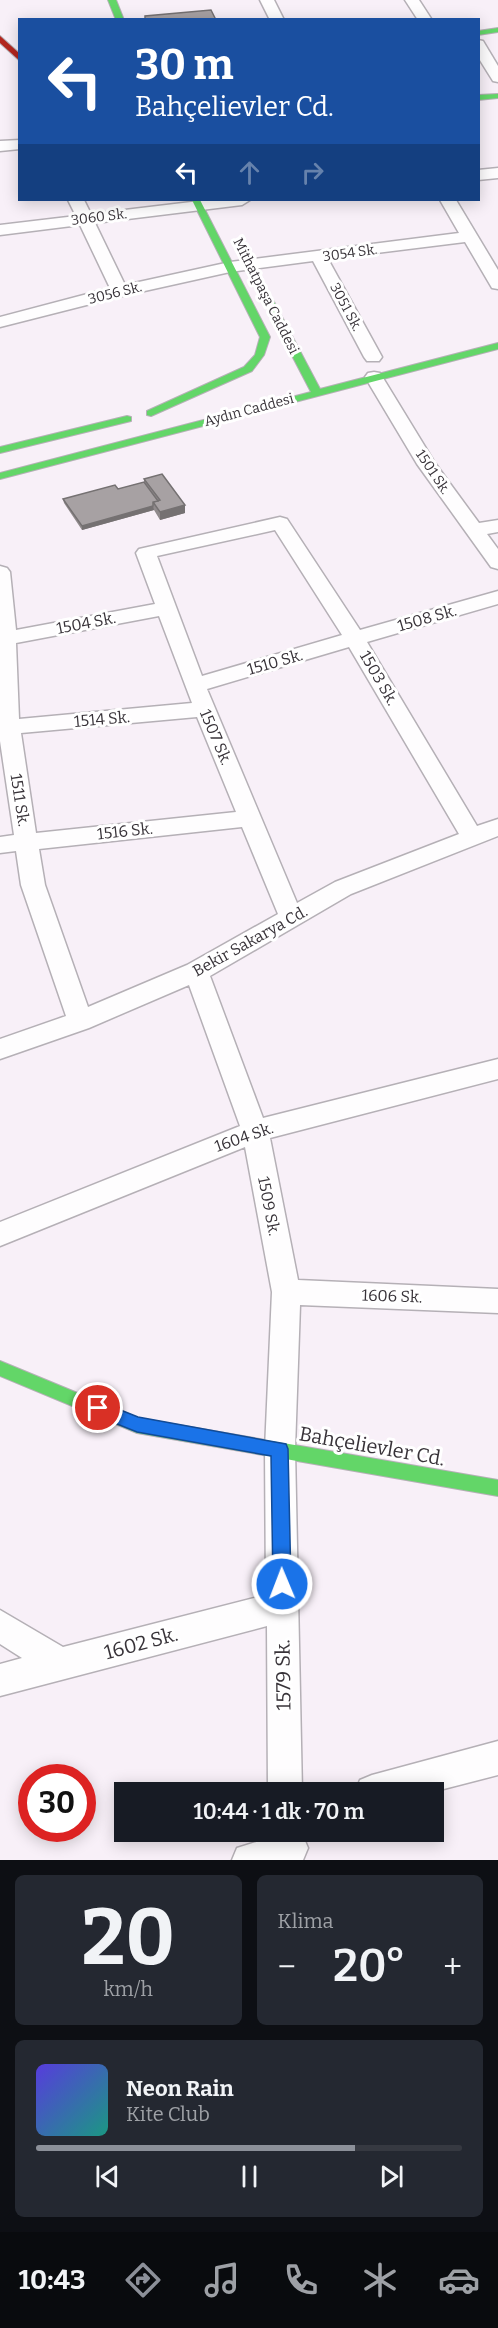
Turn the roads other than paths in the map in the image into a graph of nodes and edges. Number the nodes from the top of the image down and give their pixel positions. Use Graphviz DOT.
graph roads {
  1 [pos="112,0"];
  2 [pos="267,0"];
  3 [pos="412,0"];
  4 [pos="119,18"];
  5 [pos="276,18"];
  6 [pos="424,18"];
  7 [pos="498,30"];
  8 [pos="480,33"];
  9 [pos="0,38"];
  10 [pos="480,47"];
  11 [pos="18,57"];
  12 [pos="498,78"];
  13 [pos="498,96"];
  14 [pos="480,98"];
  15 [pos="18,144"];
  16 [pos="0,146"];
  17 [pos="498,173"];
  18 [pos="480,175"];
  19 [pos="76,201"];
  20 [pos="238,201"];
  21 [pos="449,201"];
  22 [pos="198,202"];
  23 [pos="220,205"];
  24 [pos="84,219"];
  25 [pos="0,230"];
  26 [pos="471,236"];
  27 [pos="319,257"];
  28 [pos="230,267"];
  29 [pos="252,269"];
  30 [pos="498,284"];
  31 [pos="120,291"];
  32 [pos="0,322"];
  33 [pos="498,346"];
  34 [pos="373,357"];
  35 [pos="374,377"];
  36 [pos="316,392"];
  37 [pos="229,393"];
  38 [pos="151,413"];
  39 [pos="0,450"];
  40 [pos="0,476"];
  41 [pos="498,526"];
  42 [pos="473,530"];
  43 [pos="146,553"];
  44 [pos="498,563"];
  45 [pos="0,572"];
  46 [pos="498,597"];
  47 [pos="167,608"];
  48 [pos="6,638"];
  49 [pos="356,639"];
  50 [pos="195,685"];
  51 [pos="204,709"];
  52 [pos="5,728"];
  53 [pos="250,818"];
  54 [pos="498,827"];
  55 [pos="472,837"];
  56 [pos="27,841"];
  57 [pos="0,844"];
  58 [pos="291,918"];
  59 [pos="196,972"];
  60 [pos="80,1022"];
  61 [pos="0,1049"];
  62 [pos="498,1069"];
  63 [pos="255,1131"];
  64 [pos="0,1234"];
  65 [pos="286,1292"];
  66 [pos="498,1301"];
  67 [pos="0,1368"];
  68 [pos="280,1449"];
  69 [pos="498,1488"];
  70 [pos="282,1606"];
  71 [pos="0,1626"];
  72 [pos="60,1664"];
  73 [pos="0,1680"];
  74 [pos="498,1758"];
  75 [pos="285,1782"];
  76 [pos="409,1782"];
  77 [pos="291,1847"];
  78 [pos="249,1860"];
  1 -- 4 [label="main road"];
  2 -- 5 [label="street"];
  3 -- 6 [label="street"];
  7 -- 8 [label="main road"];
  9 -- 11 [label="main road"];
  10 -- 12 [label="street"];
  13 -- 14 [label="main road"];
  15 -- 16 [label="street"];
  17 -- 18 [label="street"];
  19 -- 24 [label="street"];
  20 -- 23 [label="street, 3060 Sk."];
  21 -- 26 [label="street"];
  22 -- 23 [label="street, 3060 Sk."];
  22 -- 24 [label="street, 3060 Sk."];
  22 -- 28 [label="main road, Mithatpaşa Caddesi"];
  24 -- 25 [label="street, 3060 Sk."];
  24 -- 31 [label="street"];
  26 -- 27 [label="street, 3054 Sk."];
  26 -- 30 [label="street"];
  27 -- 29 [label="street, 3054 Sk."];
  27 -- 34 [label="street, 3051 Sk."];
  28 -- 29 [label="street, 3054 Sk."];
  28 -- 31 [label="street, 3056 Sk."];
  28 -- 38 [label="main road, Mithatpaşa Caddesi"];
  29 -- 36 [label="main road, Mithatpaşa Caddesi"];
  31 -- 32 [label="street, 3056 Sk."];
  33 -- 35 [label="main road, Aydın Caddesi"];
  35 -- 36 [label="main road, Aydın Caddesi"];
  35 -- 42 [label="street, 1501 Sk."];
  36 -- 40 [label="main road, Aydın Caddesi"];
  37 -- 38 [label="main road, Aydın Caddesi"];
  38 -- 39 [label="main road, Aydın Caddesi"];
  41 -- 42 [label="street"];
  42 -- 44 [label="street, 1501 Sk."];
  43 -- 47 [label="street, 1507 Sk."];
  43 -- 49 [label="street, 1503 Sk."];
  45 -- 48 [label="street, 1511 Sk."];
  46 -- 49 [label="street, 1508 Sk."];
  47 -- 48 [label="street, 1504 Sk."];
  47 -- 50 [label="street, 1507 Sk."];
  48 -- 52 [label="street, 1511 Sk."];
  49 -- 50 [label="street, 1510 Sk."];
  49 -- 55 [label="street, 1503 Sk."];
  50 -- 51 [label="street, 1507 Sk."];
  51 -- 52 [label="street, 1514 Sk."];
  51 -- 53 [label="street, 1507 Sk."];
  52 -- 56 [label="street, 1511 Sk."];
  53 -- 56 [label="street, 1516 Sk."];
  53 -- 58 [label="street, 1507 Sk."];
  54 -- 55 [label="street, Bekir Sakarya Cd."];
  55 -- 58 [label="street, Bekir Sakarya Cd."];
  56 -- 57 [label="street, 1516 Sk."];
  56 -- 60 [label="street, 1511 Sk."];
  58 -- 59 [label="street, Bekir Sakarya Cd."];
  59 -- 60 [label="street, Bekir Sakarya Cd."];
  59 -- 63 [label="street, 1509 Sk."];
  60 -- 61 [label="street, Bekir Sakarya Cd."];
  62 -- 63 [label="street, 1604 Sk."];
  63 -- 64 [label="street, 1604 Sk."];
  63 -- 65 [label="street, 1509 Sk."];
  65 -- 66 [label="street, 1606 Sk."];
  65 -- 68 [label="street, 1509 Sk."];
  67 -- 68 [label="main road, Bahçelievler Cd."];
  68 -- 69 [label="main road, Bahçelievler Cd."];
  68 -- 70 [label="street, 1579 Sk."];
  70 -- 72 [label="street, 1602 Sk."];
  70 -- 75 [label="street, 1579 Sk."];
  71 -- 72 [label="street"];
  72 -- 73 [label="street, 1602 Sk."];
  74 -- 76 [label="street"];
  77 -- 78 [label="street"];
}
